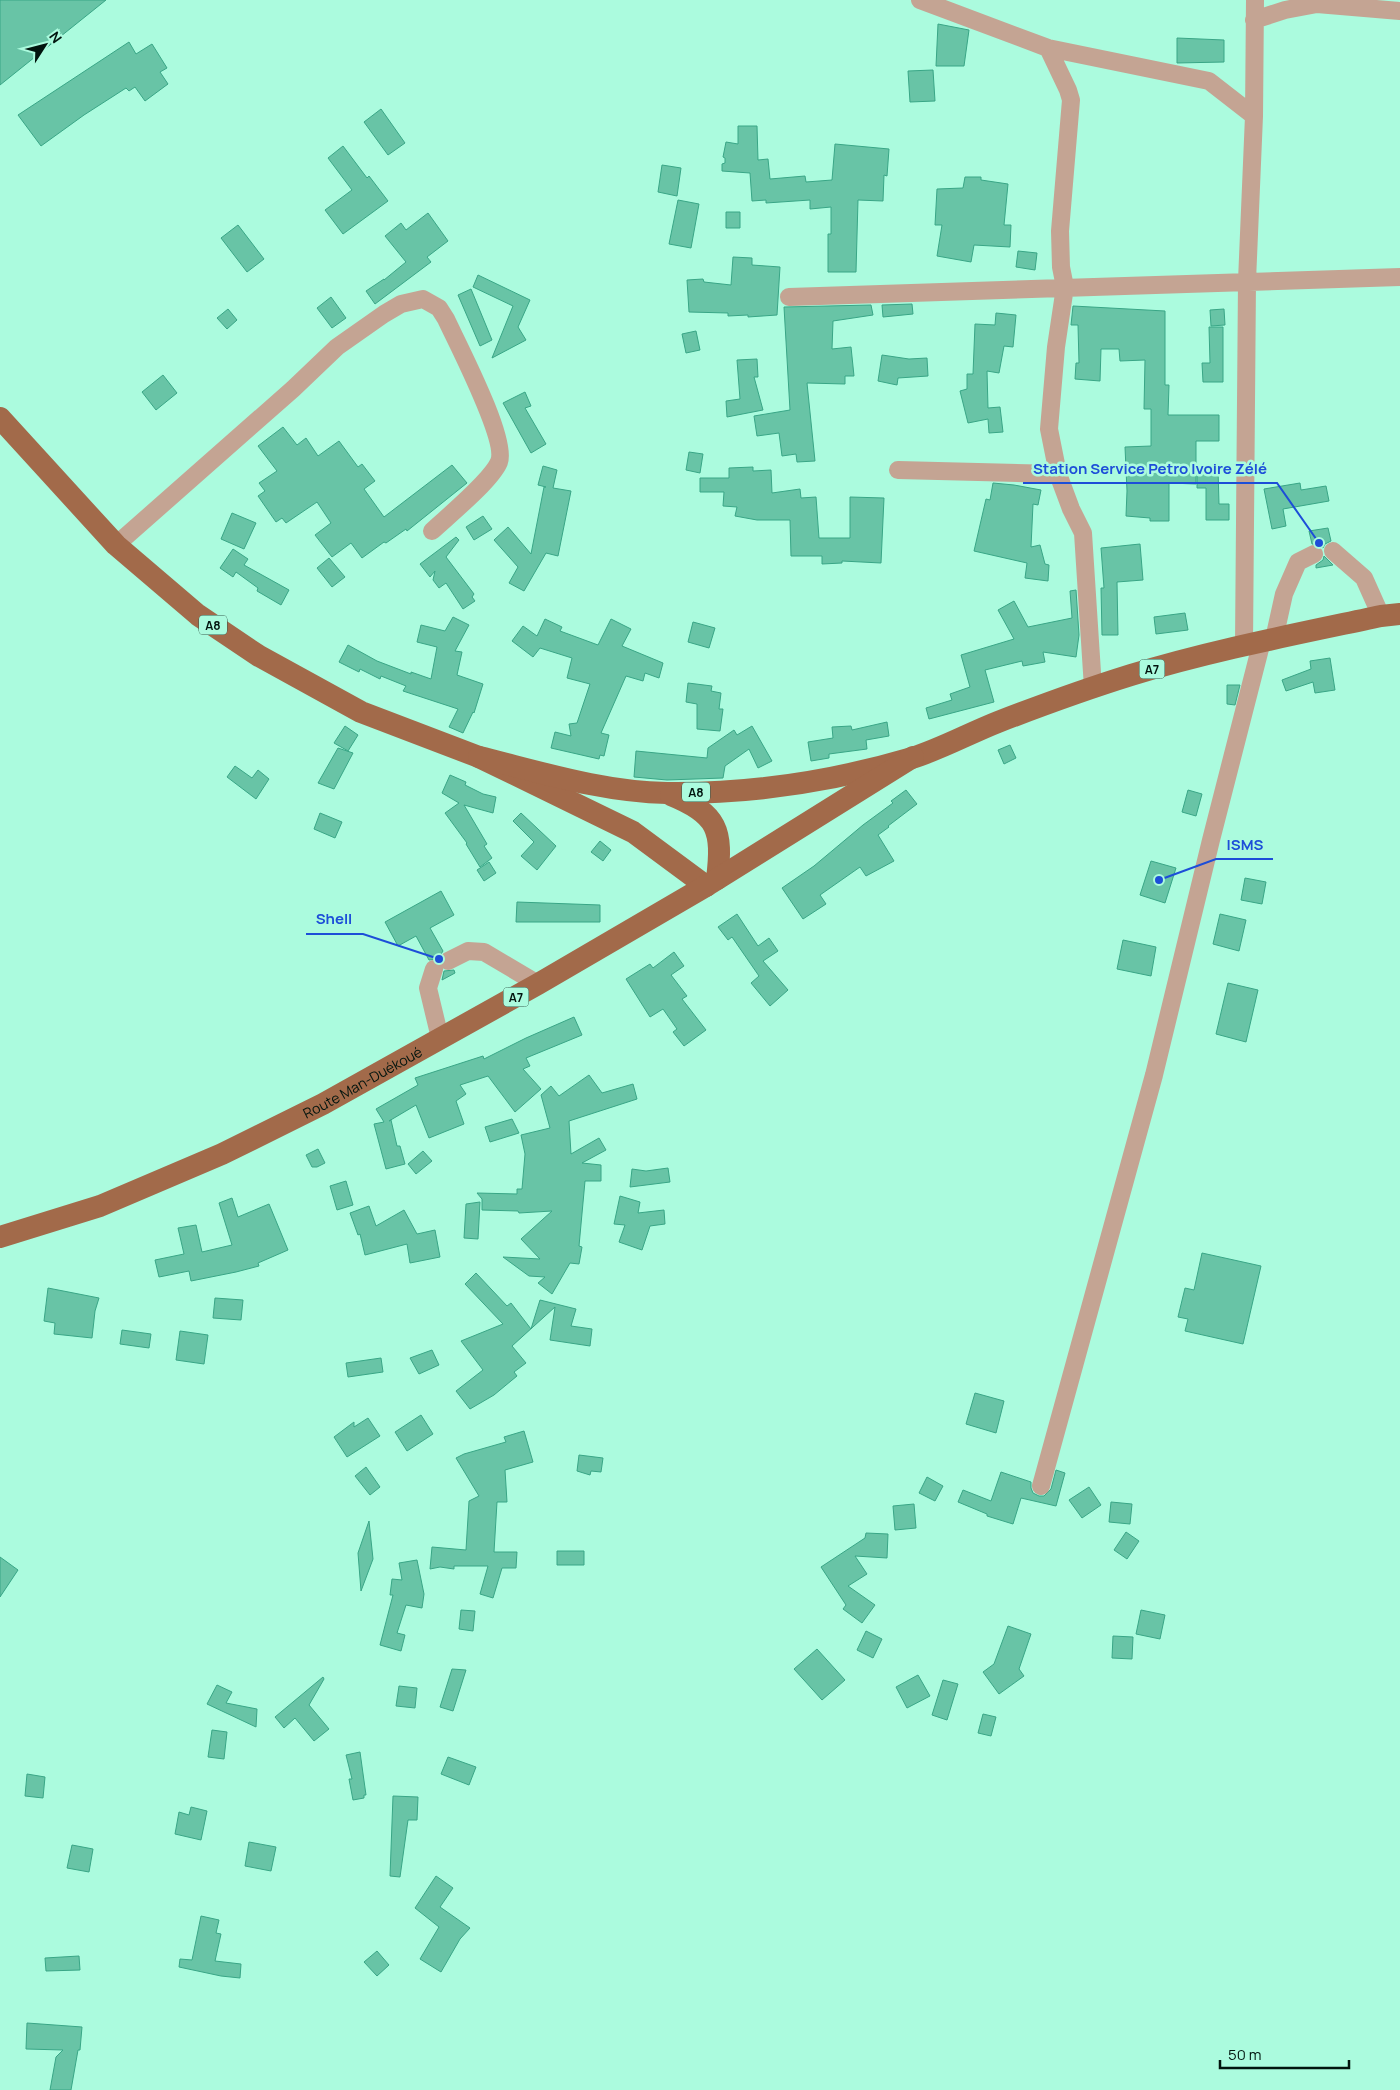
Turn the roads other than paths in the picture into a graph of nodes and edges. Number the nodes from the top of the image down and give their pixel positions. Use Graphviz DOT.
graph roads {
  1 [pos="920,0"];
  2 [pos="1255,0"];
  3 [pos="1400,11"];
  4 [pos="1254,20"];
  5 [pos="1048,48"];
  6 [pos="1254,116"];
  7 [pos="1400,277"];
  8 [pos="1247,281"];
  9 [pos="1065,287"];
  10 [pos="789,297"];
  11 [pos="0,418"];
  12 [pos="898,470"];
  13 [pos="1058,474"];
  14 [pos="432,531"];
  15 [pos="116,545"];
  16 [pos="1333,550"];
  17 [pos="1314,554"];
  18 [pos="1391,615"];
  19 [pos="1260,641"];
  20 [pos="1093,688"];
  21 [pos="913,757"];
  22 [pos="479,758"];
  23 [pos="666,793"];
  24 [pos="712,883"];
  25 [pos="538,984"];
  26 [pos="440,1038"];
  27 [pos="0,1236"];
  28 [pos="1041,1486"];
  1 -- 5 [label="street"];
  2 -- 4 [label="street"];
  3 -- 4 [label="street"];
  4 -- 6 [label="street"];
  5 -- 6 [label="street"];
  5 -- 9 [label="street"];
  6 -- 8 [label="street"];
  7 -- 8 [label="street"];
  8 -- 9 [label="street"];
  8 -- 19 [label="street"];
  9 -- 10 [label="street"];
  9 -- 13 [label="street"];
  11 -- 15 [label="main road, A8"];
  12 -- 13 [label="street"];
  13 -- 20 [label="street"];
  14 -- 15 [label="street"];
  15 -- 22 [label="main road, A8"];
  16 -- 18 [label="street"];
  17 -- 19 [label="street"];
  18 -- 19 [label="main road, A7"];
  19 -- 20 [label="main road, A7"];
  19 -- 28 [label="street"];
  20 -- 21 [label="main road, A7"];
  21 -- 23 [label="main road, A8"];
  21 -- 24 [label="main road, A7"];
  22 -- 23 [label="main road, A8"];
  22 -- 24 [label="main road, A8"];
  23 -- 24 [label="main road, A8"];
  24 -- 25 [label="main road, Route Man-Duékoué / A7"];
  25 -- 26 [label="main road, Route Man-Duékoué / A7"];
  25 -- 26 [label="street"];
  26 -- 27 [label="main road, Route Man-Duékoué / A7"];
}
